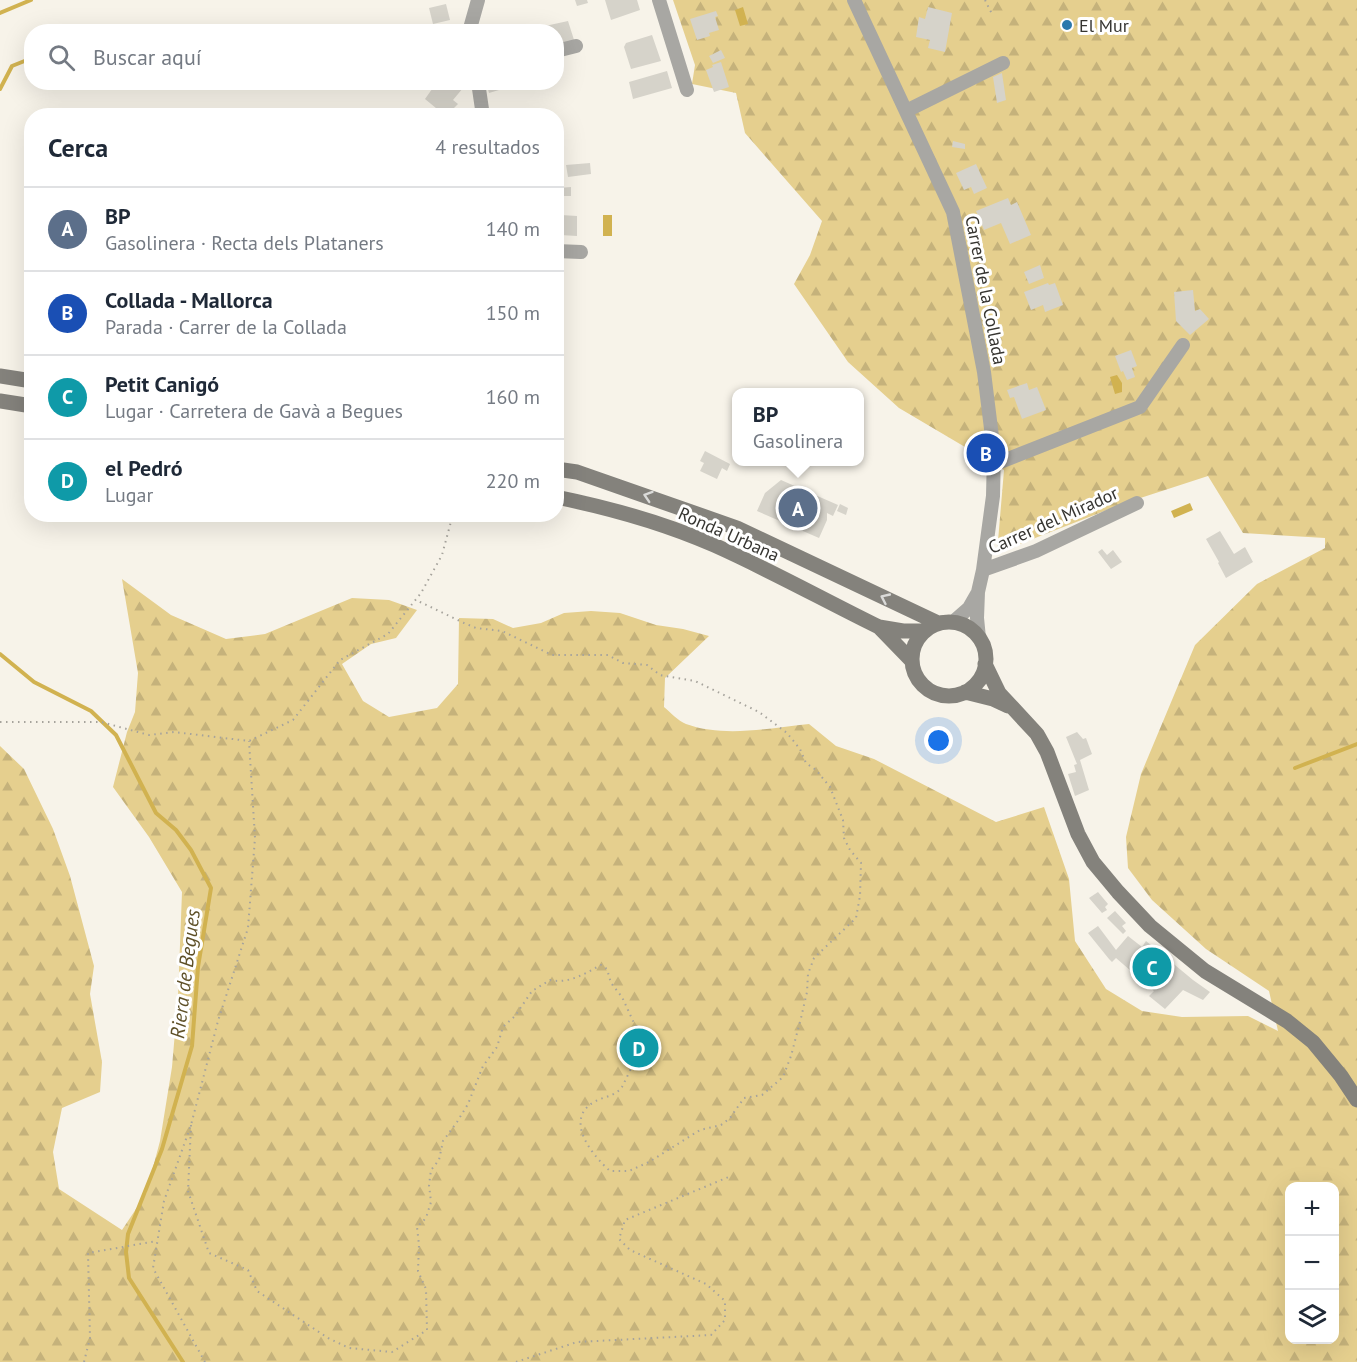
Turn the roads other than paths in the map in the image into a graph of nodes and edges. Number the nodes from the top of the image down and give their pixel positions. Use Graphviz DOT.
graph roads {
  1 [pos="478,0"];
  2 [pos="659,0"];
  3 [pos="854,0"];
  4 [pos="472,24"];
  5 [pos="576,46"];
  6 [pos="564,49"];
  7 [pos="1003,63"];
  8 [pos="479,90"];
  9 [pos="687,90"];
  10 [pos="482,108"];
  11 [pos="906,111"];
  12 [pos="564,251"];
  13 [pos="581,252"];
  14 [pos="1183,345"];
  15 [pos="0,376"];
  16 [pos="24,380"];
  17 [pos="0,401"];
  18 [pos="24,405"];
  19 [pos="995,464"];
  20 [pos="564,470"];
  21 [pos="564,498"];
  22 [pos="1137,503"];
  23 [pos="983,570"];
  24 [pos="978,592"];
  25 [pos="938,625"];
  26 [pos="879,627"];
  27 [pos="980,638"];
  28 [pos="911,660"];
  29 [pos="985,664"];
  30 [pos="965,692"];
  31 [pos="1011,708"];
  32 [pos="1357,1100"];
  1 -- 4 [label="street"];
  2 -- 9 [label="street"];
  3 -- 11 [label="street, Carrer de la Collada"];
  5 -- 6 [label="street"];
  7 -- 11 [label="street"];
  8 -- 10 [label="street"];
  11 -- 19 [label="street, Carrer de la Collada"];
  12 -- 13 [label="street"];
  14 -- 19 [label="street"];
  15 -- 16 [label="main road"];
  17 -- 18 [label="main road"];
  19 -- 23 [label="street, Carrer de la Collada"];
  25 -- 20 [label="main road, one-way"];
  21 -- 26 [label="main road, Ronda Urbana"];
  22 -- 23 [label="street, Carrer del Mirador"];
  23 -- 24 [label="street, Carrer de la Collada"];
  24 -- 25 [label="street"];
  24 -- 27 [label="street"];
  25 -- 26 [label="main road, Ronda Urbana"];
  25 -- 27 [label="main road, Ronda Urbana"];
  25 -- 28 [label="main road"];
  26 -- 28 [label="main road, Ronda Urbana"];
  27 -- 29 [label="main road"];
  28 -- 30 [label="main road, Ronda Urbana"];
  29 -- 30 [label="main road"];
  29 -- 31 [label="main road"];
  30 -- 31 [label="main road, Ronda Urbana"];
  31 -- 32 [label="main road"];
}
